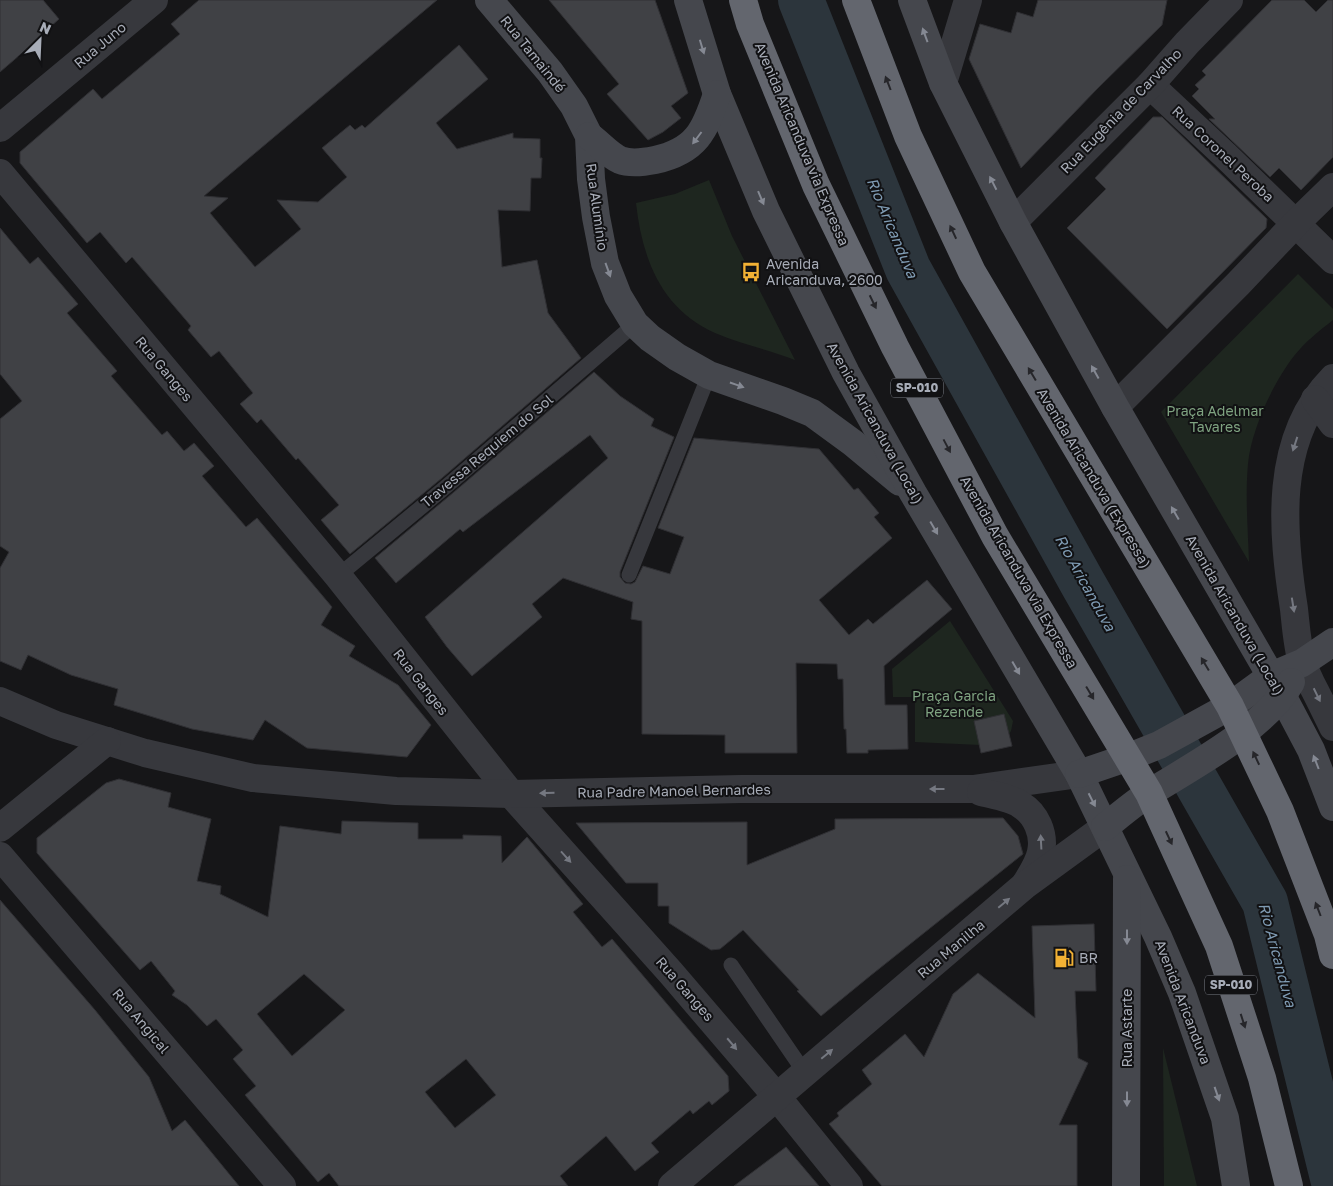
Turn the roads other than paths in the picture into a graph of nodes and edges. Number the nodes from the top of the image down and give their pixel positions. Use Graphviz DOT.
graph roads {
  1 [pos="154,0"];
  2 [pos="488,0"];
  3 [pos="688,0"];
  4 [pos="743,0"];
  5 [pos="856,0"];
  6 [pos="912,0"];
  7 [pos="968,0"];
  8 [pos="1199,0"];
  9 [pos="1229,0"];
  10 [pos="1187,43"];
  11 [pos="942,83"];
  12 [pos="1150,85"];
  13 [pos="716,94"];
  14 [pos="0,128"];
  15 [pos="589,136"];
  16 [pos="0,173"];
  17 [pos="1333,187"];
  18 [pos="1013,222"];
  19 [pos="1296,223"];
  20 [pos="1333,260"];
  21 [pos="635,324"];
  22 [pos="709,375"];
  23 [pos="1333,378"];
  24 [pos="1315,399"];
  25 [pos="1115,407"];
  26 [pos="1333,424"];
  27 [pos="913,493"];
  28 [pos="629,575"];
  29 [pos="338,576"];
  30 [pos="1333,642"];
  31 [pos="1302,664"];
  32 [pos="1277,687"];
  33 [pos="0,701"];
  34 [pos="1230,706"];
  35 [pos="1333,728"];
  36 [pos="1243,732"];
  37 [pos="108,741"];
  38 [pos="1129,757"];
  39 [pos="1079,774"];
  40 [pos="973,790"];
  41 [pos="1149,793"];
  42 [pos="511,794"];
  43 [pos="1333,807"];
  44 [pos="1105,826"];
  45 [pos="0,828"];
  46 [pos="0,856"];
  47 [pos="1127,870"];
  48 [pos="1024,886"];
  49 [pos="1333,955"];
  50 [pos="731,964"];
  51 [pos="805,1073"];
  52 [pos="777,1097"];
  53 [pos="282,1186"];
  54 [pos="672,1186"];
  55 [pos="849,1186"];
  56 [pos="1126,1186"];
  57 [pos="1236,1186"];
  58 [pos="1290,1186"];
  1 -- 14 [label="street, Rua Juno"];
  2 -- 15 [label="main road, Rua Tamaindé"];
  3 -- 13 [label="main road, Avenida Aricanduva (Local), one-way"];
  4 -- 38 [label="highway, Avenida Aricanduva via Expressa / SP-010, one-way"];
  34 -- 5 [label="highway, Avenida Aricanduva (Expressa), one-way"];
  11 -- 6 [label="main road, Avenida Aricanduva (Local), one-way"];
  7 -- 11 [label="street"];
  8 -- 10 [label="street"];
  9 -- 10 [label="street, Rua Eugênia de Carvalho"];
  10 -- 12 [label="street, Rua Eugênia de Carvalho"];
  18 -- 11 [label="main road, Avenida Aricanduva (Local), one-way"];
  12 -- 18 [label="street, Rua Eugênia de Carvalho"];
  12 -- 19 [label="street, Rua Coronel Peroba"];
  13 -- 15 [label="main road, Rua Alumínio, one-way"];
  13 -- 27 [label="main road, Avenida Aricanduva (Local), one-way"];
  15 -- 21 [label="main road, Rua Alumínio, one-way"];
  16 -- 29 [label="street, Rua Ganges"];
  17 -- 19 [label="street"];
  25 -- 18 [label="main road, Avenida Aricanduva (Local), one-way"];
  19 -- 20 [label="street"];
  19 -- 25 [label="street"];
  21 -- 22 [label="main road, Rua Alumínio"];
  21 -- 29 [label="lane, Travessa Requiem do Sol"];
  22 -- 27 [label="main road, Rua Alumínio, one-way"];
  22 -- 28 [label="lane"];
  23 -- 24 [label="street"];
  24 -- 26 [label="street"];
  24 -- 31 [label="street, one-way"];
  32 -- 25 [label="main road, Avenida Aricanduva (Local), one-way"];
  27 -- 39 [label="main road, Avenida Aricanduva (Local), one-way"];
  29 -- 42 [label="street, Rua Ganges"];
  30 -- 31 [label="main road"];
  31 -- 32 [label="main road"];
  31 -- 35 [label="street, one-way"];
  32 -- 34 [label="main road, Rua Padre Manoel Bernardes"];
  32 -- 36 [label="main road, Rua Manilha"];
  43 -- 32 [label="main road, Avenida Aricanduva (Local), one-way"];
  33 -- 37 [label="street, Rua Padre Manoel Bernardes"];
  34 -- 36 [label="highway, Avenida Aricanduva (Expressa)"];
  34 -- 38 [label="main road, Rua Padre Manoel Bernardes"];
  36 -- 41 [label="main road, Rua Manilha"];
  49 -- 36 [label="highway, Avenida Aricanduva (Expressa), one-way"];
  37 -- 42 [label="street, Rua Padre Manoel Bernardes"];
  37 -- 45 [label="street"];
  38 -- 39 [label="main road, Rua Padre Manoel Bernardes"];
  38 -- 41 [label="highway, SP-010"];
  39 -- 40 [label="street, Rua Padre Manoel Bernardes"];
  39 -- 44 [label="main road, Avenida Aricanduva (Local), one-way"];
  40 -- 42 [label="street, Rua Padre Manoel Bernardes, one-way"];
  48 -- 40 [label="street, one-way"];
  41 -- 44 [label="main road, Rua Manilha"];
  41 -- 58 [label="highway, SP-010, one-way"];
  42 -- 52 [label="street, Rua Ganges, one-way"];
  44 -- 47 [label="main road, Avenida Aricanduva"];
  44 -- 48 [label="street, Rua Manilha"];
  46 -- 53 [label="street, Rua Angical"];
  47 -- 56 [label="main road, Rua Astarte, one-way"];
  47 -- 57 [label="main road, Avenida Aricanduva, one-way"];
  51 -- 48 [label="street, Rua Manilha, one-way"];
  50 -- 51 [label="lane"];
  51 -- 52 [label="street, Rua Manilha"];
  52 -- 54 [label="street, Rua Manilha"];
  52 -- 55 [label="street, Rua Ganges"];
}
